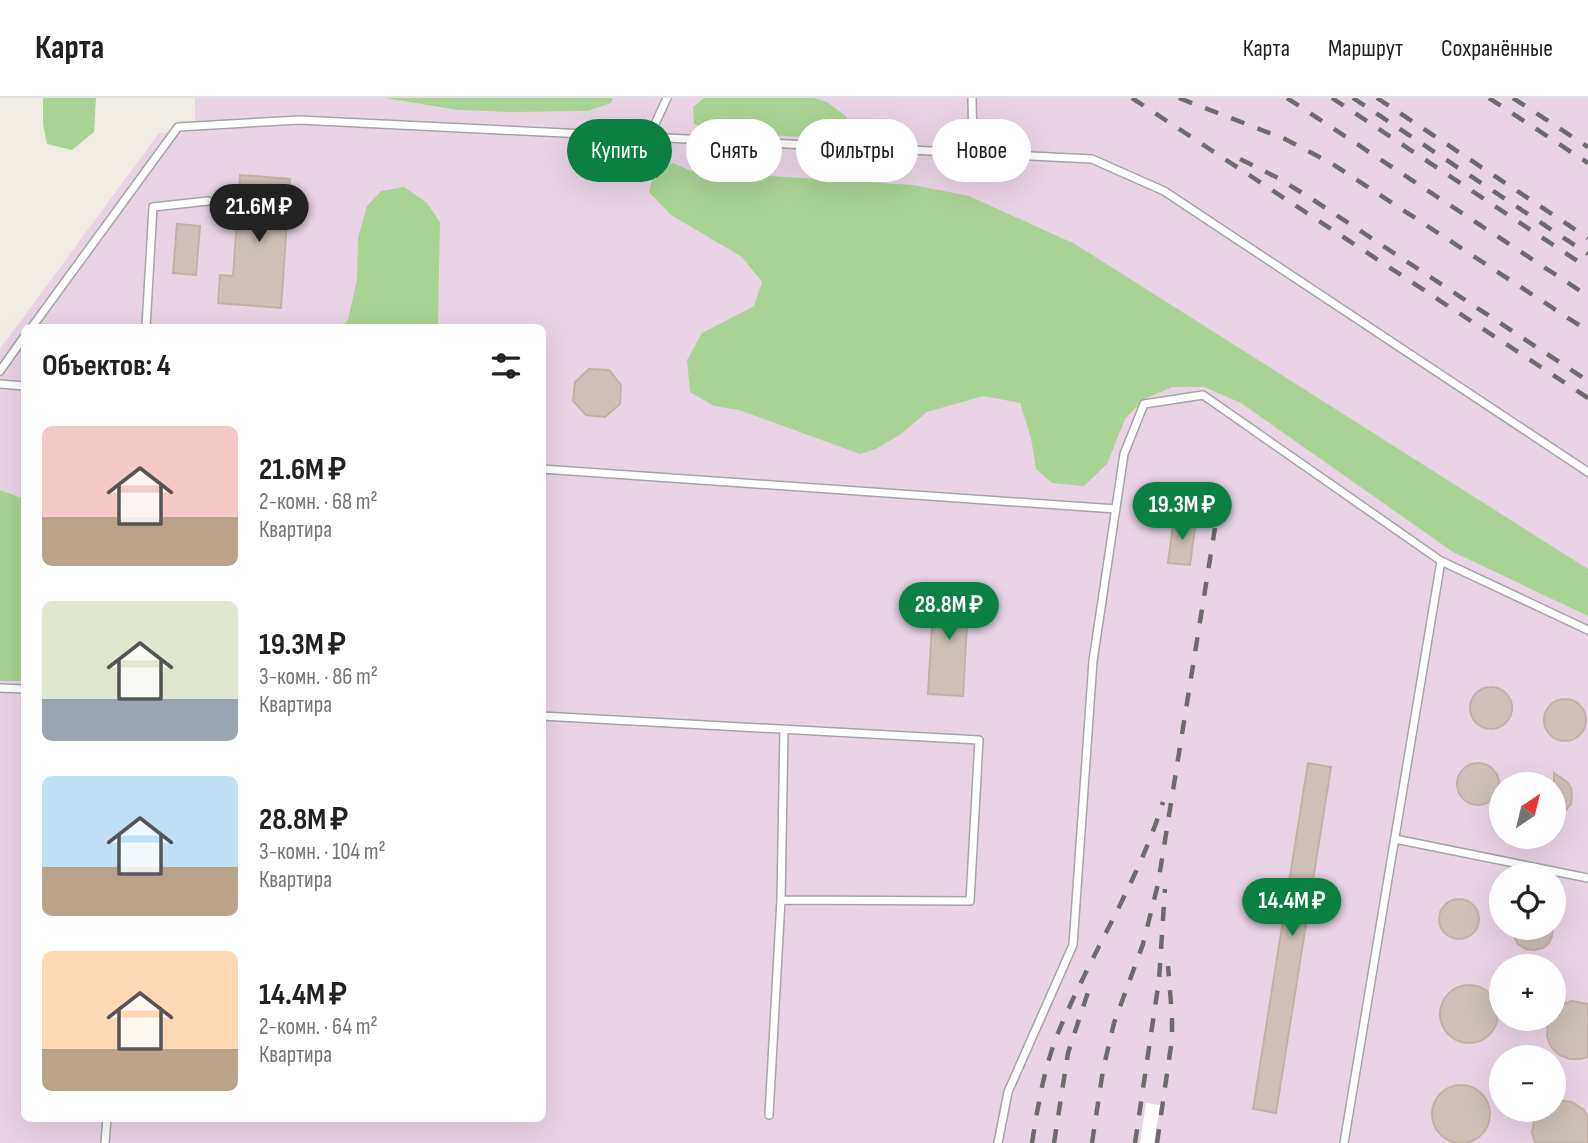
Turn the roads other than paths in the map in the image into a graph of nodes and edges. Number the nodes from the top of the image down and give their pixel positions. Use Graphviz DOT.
graph roads {
  1 [pos="667,98"];
  2 [pos="972,98"];
  3 [pos="657,119"];
  4 [pos="972,119"];
  5 [pos="567,133"];
  6 [pos="672,138"];
  7 [pos="932,151"];
  8 [pos="1031,156"];
  9 [pos="208,201"];
  10 [pos="34,324"];
  11 [pos="146,324"];
  12 [pos="21,341"];
  13 [pos="0,371"];
  14 [pos="0,384"];
  15 [pos="21,386"];
  16 [pos="546,469"];
  17 [pos="1588,472"];
  18 [pos="1116,509"];
  19 [pos="1441,561"];
  20 [pos="1588,630"];
  21 [pos="0,688"];
  22 [pos="21,689"];
  23 [pos="546,716"];
  24 [pos="784,729"];
  25 [pos="1395,839"];
  26 [pos="1588,878"];
  27 [pos="781,900"];
  28 [pos="769,1115"];
  29 [pos="107,1122"];
  30 [pos="105,1143"];
  31 [pos="998,1143"];
  32 [pos="1344,1143"];
  1 -- 3 [label="lane"];
  2 -- 4 [label="lane"];
  5 -- 10 [label="lane"];
  6 -- 7 [label="lane"];
  8 -- 17 [label="lane"];
  9 -- 11 [label="lane"];
  12 -- 13 [label="lane"];
  14 -- 15 [label="lane"];
  16 -- 18 [label="lane"];
  18 -- 19 [label="lane"];
  18 -- 31 [label="lane"];
  19 -- 20 [label="lane"];
  19 -- 25 [label="lane"];
  21 -- 22 [label="lane"];
  23 -- 24 [label="lane"];
  24 -- 27 [label="lane"];
  24 -- 27 [label="lane"];
  25 -- 26 [label="lane"];
  25 -- 32 [label="lane"];
  27 -- 28 [label="lane"];
  29 -- 30 [label="lane"];
}
